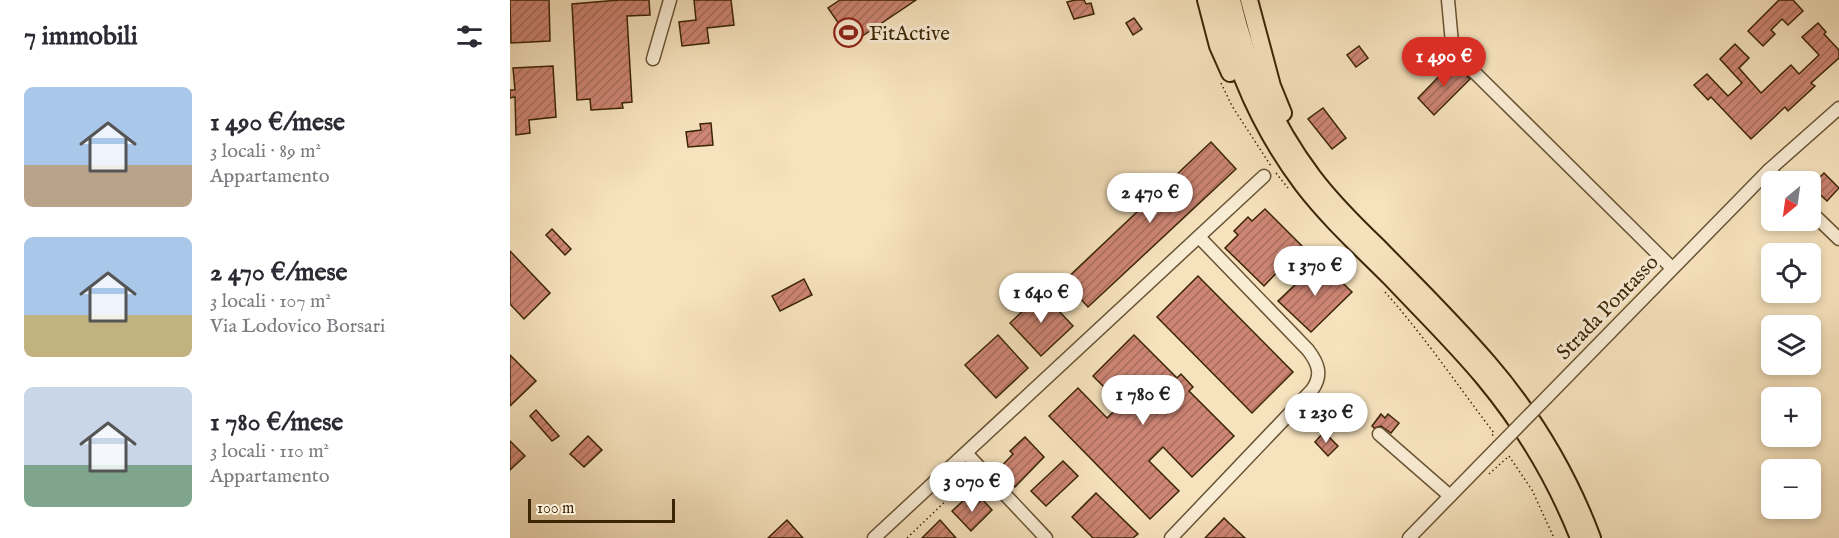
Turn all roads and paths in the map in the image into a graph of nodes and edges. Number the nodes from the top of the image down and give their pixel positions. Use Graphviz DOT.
graph roads {
  1 [pos="670,0"];
  2 [pos="1206,0"];
  3 [pos="1219,0"];
  4 [pos="1232,0"];
  5 [pos="1249,0"];
  6 [pos="1448,0"];
  7 [pos="653,59"];
  8 [pos="1218,77"];
  9 [pos="1839,108"];
  10 [pos="1769,170"];
  11 [pos="1264,176"];
  12 [pos="1289,189"];
  13 [pos="1315,190"];
  14 [pos="1821,222"];
  15 [pos="1199,237"];
  16 [pos="1839,239"];
  17 [pos="1672,268"];
  18 [pos="1379,286"];
  19 [pos="1379,434"];
  20 [pos="1493,444"];
  21 [pos="966,453"];
  22 [pos="1487,475"];
  23 [pos="952,495"];
  24 [pos="1450,496"];
  25 [pos="874,538"];
  26 [pos="906,538"];
  27 [pos="1046,538"];
  28 [pos="1171,538"];
  29 [pos="1409,538"];
  30 [pos="1554,538"];
  31 [pos="1579,538"];
  32 [pos="1592,538"];
  1 -- 7 [label="street"];
  2 -- 13 [label="highway"];
  3 -- 13 [label="highway"];
  4 -- 13 [label="highway"];
  5 -- 13 [label="highway"];
  6 -- 17 [label="street"];
  8 -- 12 [label="path"];
  9 -- 10 [label="street, Strada Pontasso"];
  10 -- 17 [label="street, Strada Pontasso"];
  11 -- 15 [label="street"];
  13 -- 31 [label="highway"];
  13 -- 32 [label="highway"];
  14 -- 16 [label="street"];
  15 -- 21 [label="street"];
  15 -- 28 [label="street"];
  17 -- 20 [label="street, Strada Pontasso, bridge"];
  18 -- 20 [label="path"];
  19 -- 24 [label="street"];
  20 -- 24 [label="street, Strada Pontasso"];
  21 -- 25 [label="street"];
  21 -- 27 [label="street"];
  22 -- 30 [label="path"];
  23 -- 26 [label="path"];
  24 -- 29 [label="street, Strada Pontasso"];
}
